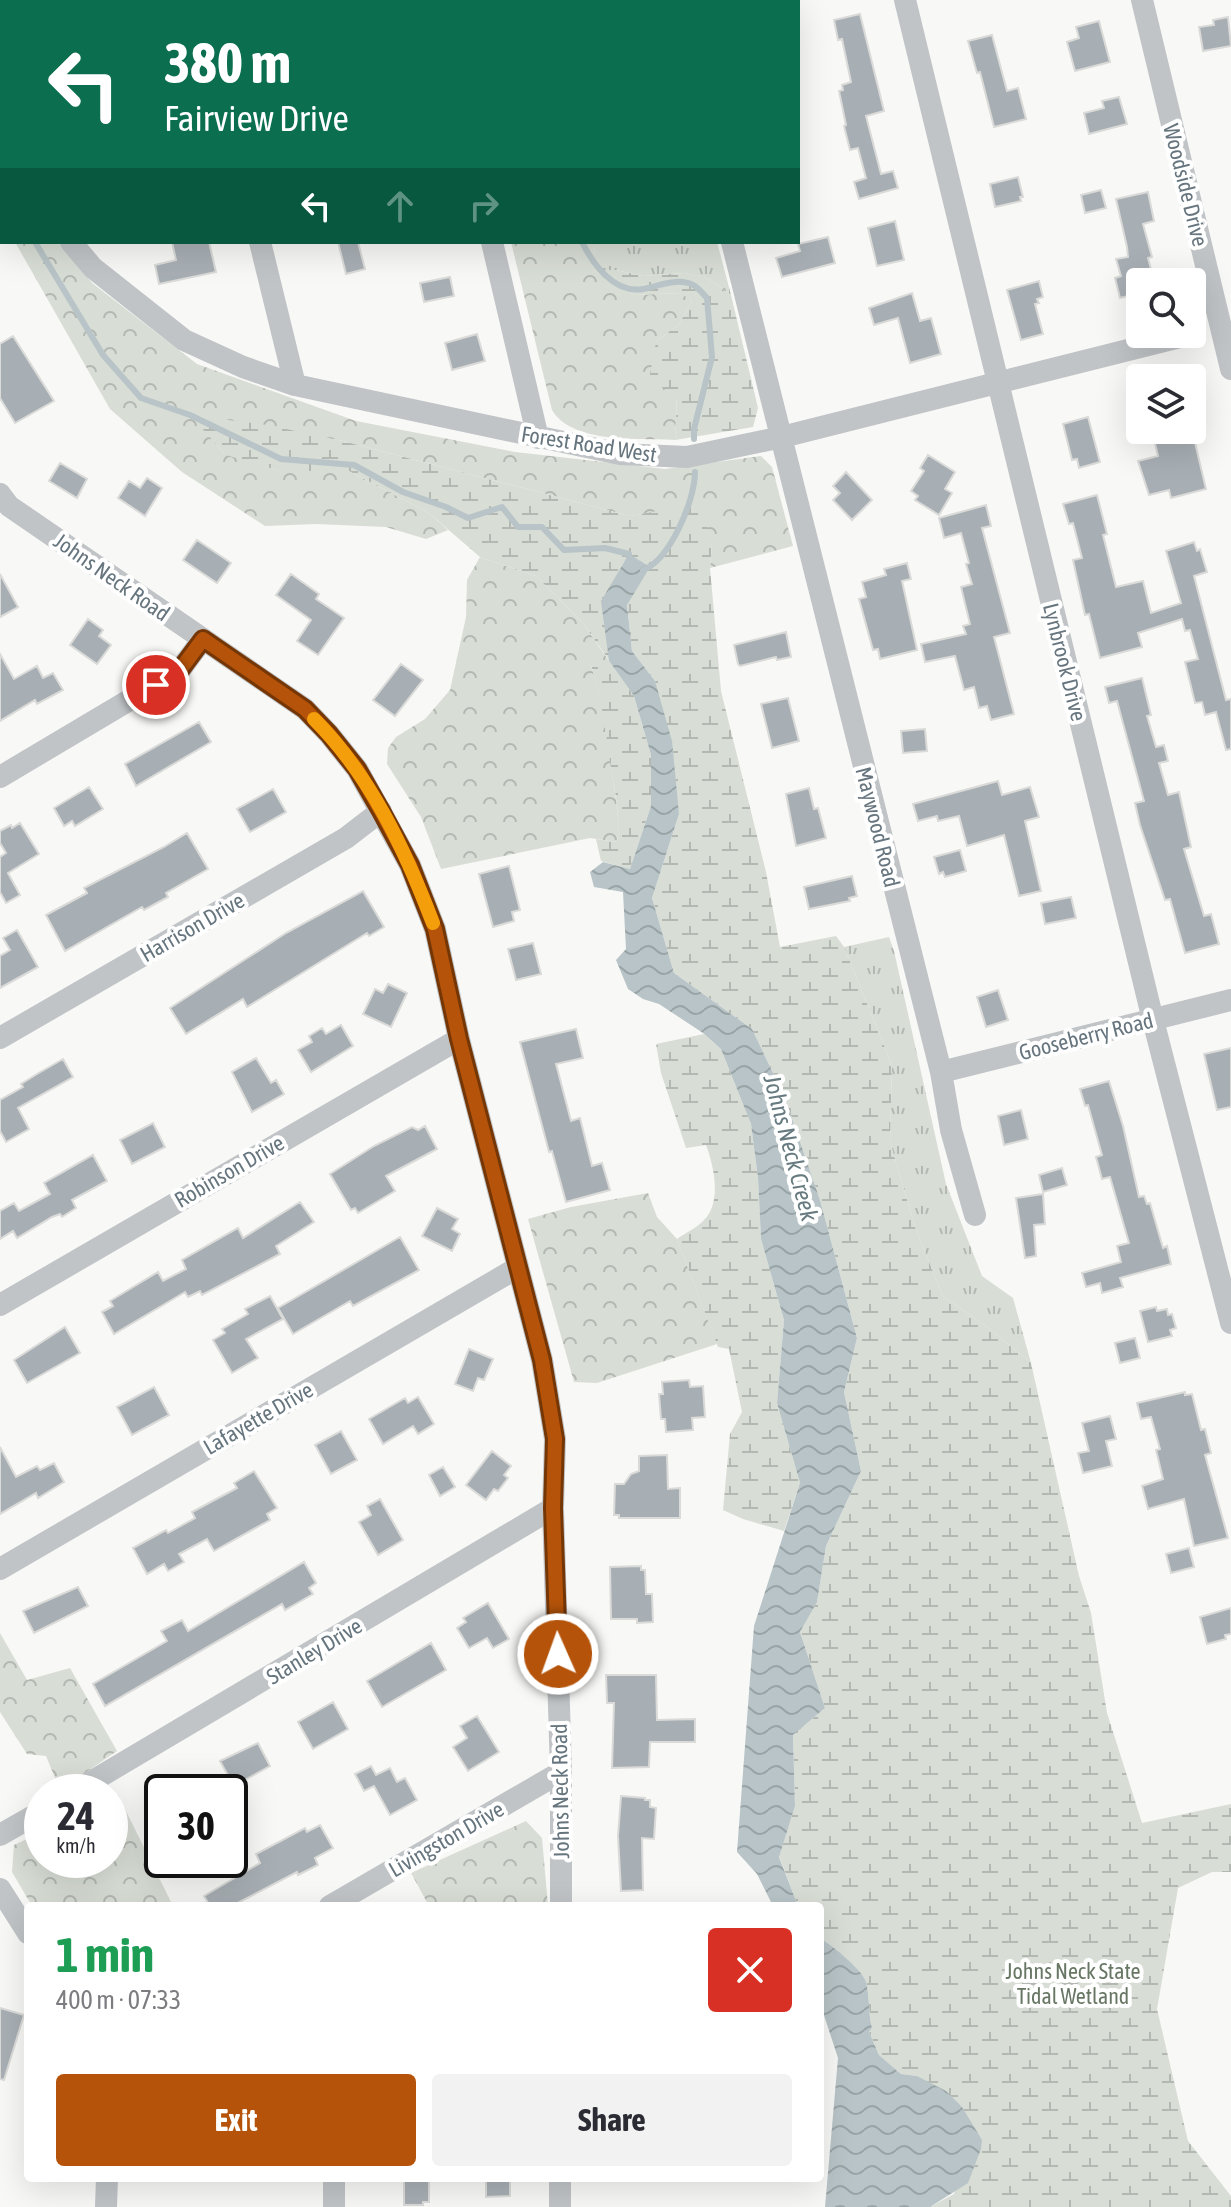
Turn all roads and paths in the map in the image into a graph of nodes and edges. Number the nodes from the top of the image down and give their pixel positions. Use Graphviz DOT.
graph roads {
  1 [pos="905,0"];
  2 [pos="1142,0"];
  3 [pos="73,244"];
  4 [pos="260,244"];
  5 [pos="492,244"];
  6 [pos="733,244"];
  7 [pos="1226,326"];
  8 [pos="1206,331"];
  9 [pos="1136,348"];
  10 [pos="1231,369"];
  11 [pos="997,383"];
  12 [pos="295,385"];
  13 [pos="782,437"];
  14 [pos="538,438"];
  15 [pos="3,504"];
  16 [pos="203,639"];
  17 [pos="0,777"];
  18 [pos="381,811"];
  19 [pos="1231,1000"];
  20 [pos="1153,1020"];
  21 [pos="0,1038"];
  22 [pos="459,1039"];
  23 [pos="941,1072"];
  24 [pos="975,1215"];
  25 [pos="517,1268"];
  26 [pos="0,1305"];
  27 [pos="1231,1323"];
  28 [pos="553,1508"];
  29 [pos="0,1569"];
  30 [pos="561,1772"];
  31 [pos="104,1774"];
  32 [pos="24,1821"];
  33 [pos="0,1835"];
  34 [pos="0,1889"];
  35 [pos="338,1902"];
  36 [pos="561,1902"];
  37 [pos="24,1927"];
  38 [pos="107,2182"];
  39 [pos="334,2182"];
  40 [pos="560,2182"];
  41 [pos="106,2207"];
  42 [pos="334,2207"];
  43 [pos="560,2207"];
  1 -- 11 [label="street, Lynbrook Drive"];
  2 -- 7 [label="street, Woodside Drive"];
  3 -- 12 [label="street, Forest Road West"];
  4 -- 12 [label="street"];
  5 -- 14 [label="street"];
  6 -- 13 [label="street, Maywood Road"];
  7 -- 8 [label="street, Forest Road West"];
  7 -- 10 [label="street, Woodside Drive"];
  9 -- 11 [label="street, Forest Road West"];
  11 -- 13 [label="street, Forest Road West"];
  11 -- 20 [label="street, Lynbrook Drive"];
  12 -- 14 [label="street, Forest Road West"];
  13 -- 14 [label="street, Forest Road West"];
  13 -- 23 [label="street, Maywood Road"];
  15 -- 16 [label="street, Johns Neck Road"];
  16 -- 17 [label="street"];
  16 -- 18 [label="street, Johns Neck Road"];
  18 -- 21 [label="street, Harrison Drive"];
  18 -- 22 [label="street, Johns Neck Road"];
  19 -- 20 [label="street, Gooseberry Road"];
  20 -- 23 [label="street, Gooseberry Road"];
  20 -- 27 [label="street, Lynbrook Drive"];
  22 -- 25 [label="street, Johns Neck Road"];
  22 -- 26 [label="street, Robinson Drive"];
  23 -- 24 [label="street, Maywood Road"];
  25 -- 28 [label="street, Johns Neck Road"];
  25 -- 29 [label="street, Lafayette Drive"];
  28 -- 30 [label="street, Johns Neck Road"];
  28 -- 31 [label="street, Stanley Drive"];
  30 -- 35 [label="street, Livingston Drive"];
  30 -- 36 [label="street, Johns Neck Road"];
  32 -- 33 [label="street"];
  34 -- 37 [label="street"];
  38 -- 41 [label="street"];
  39 -- 42 [label="street"];
  40 -- 43 [label="street"];
}
